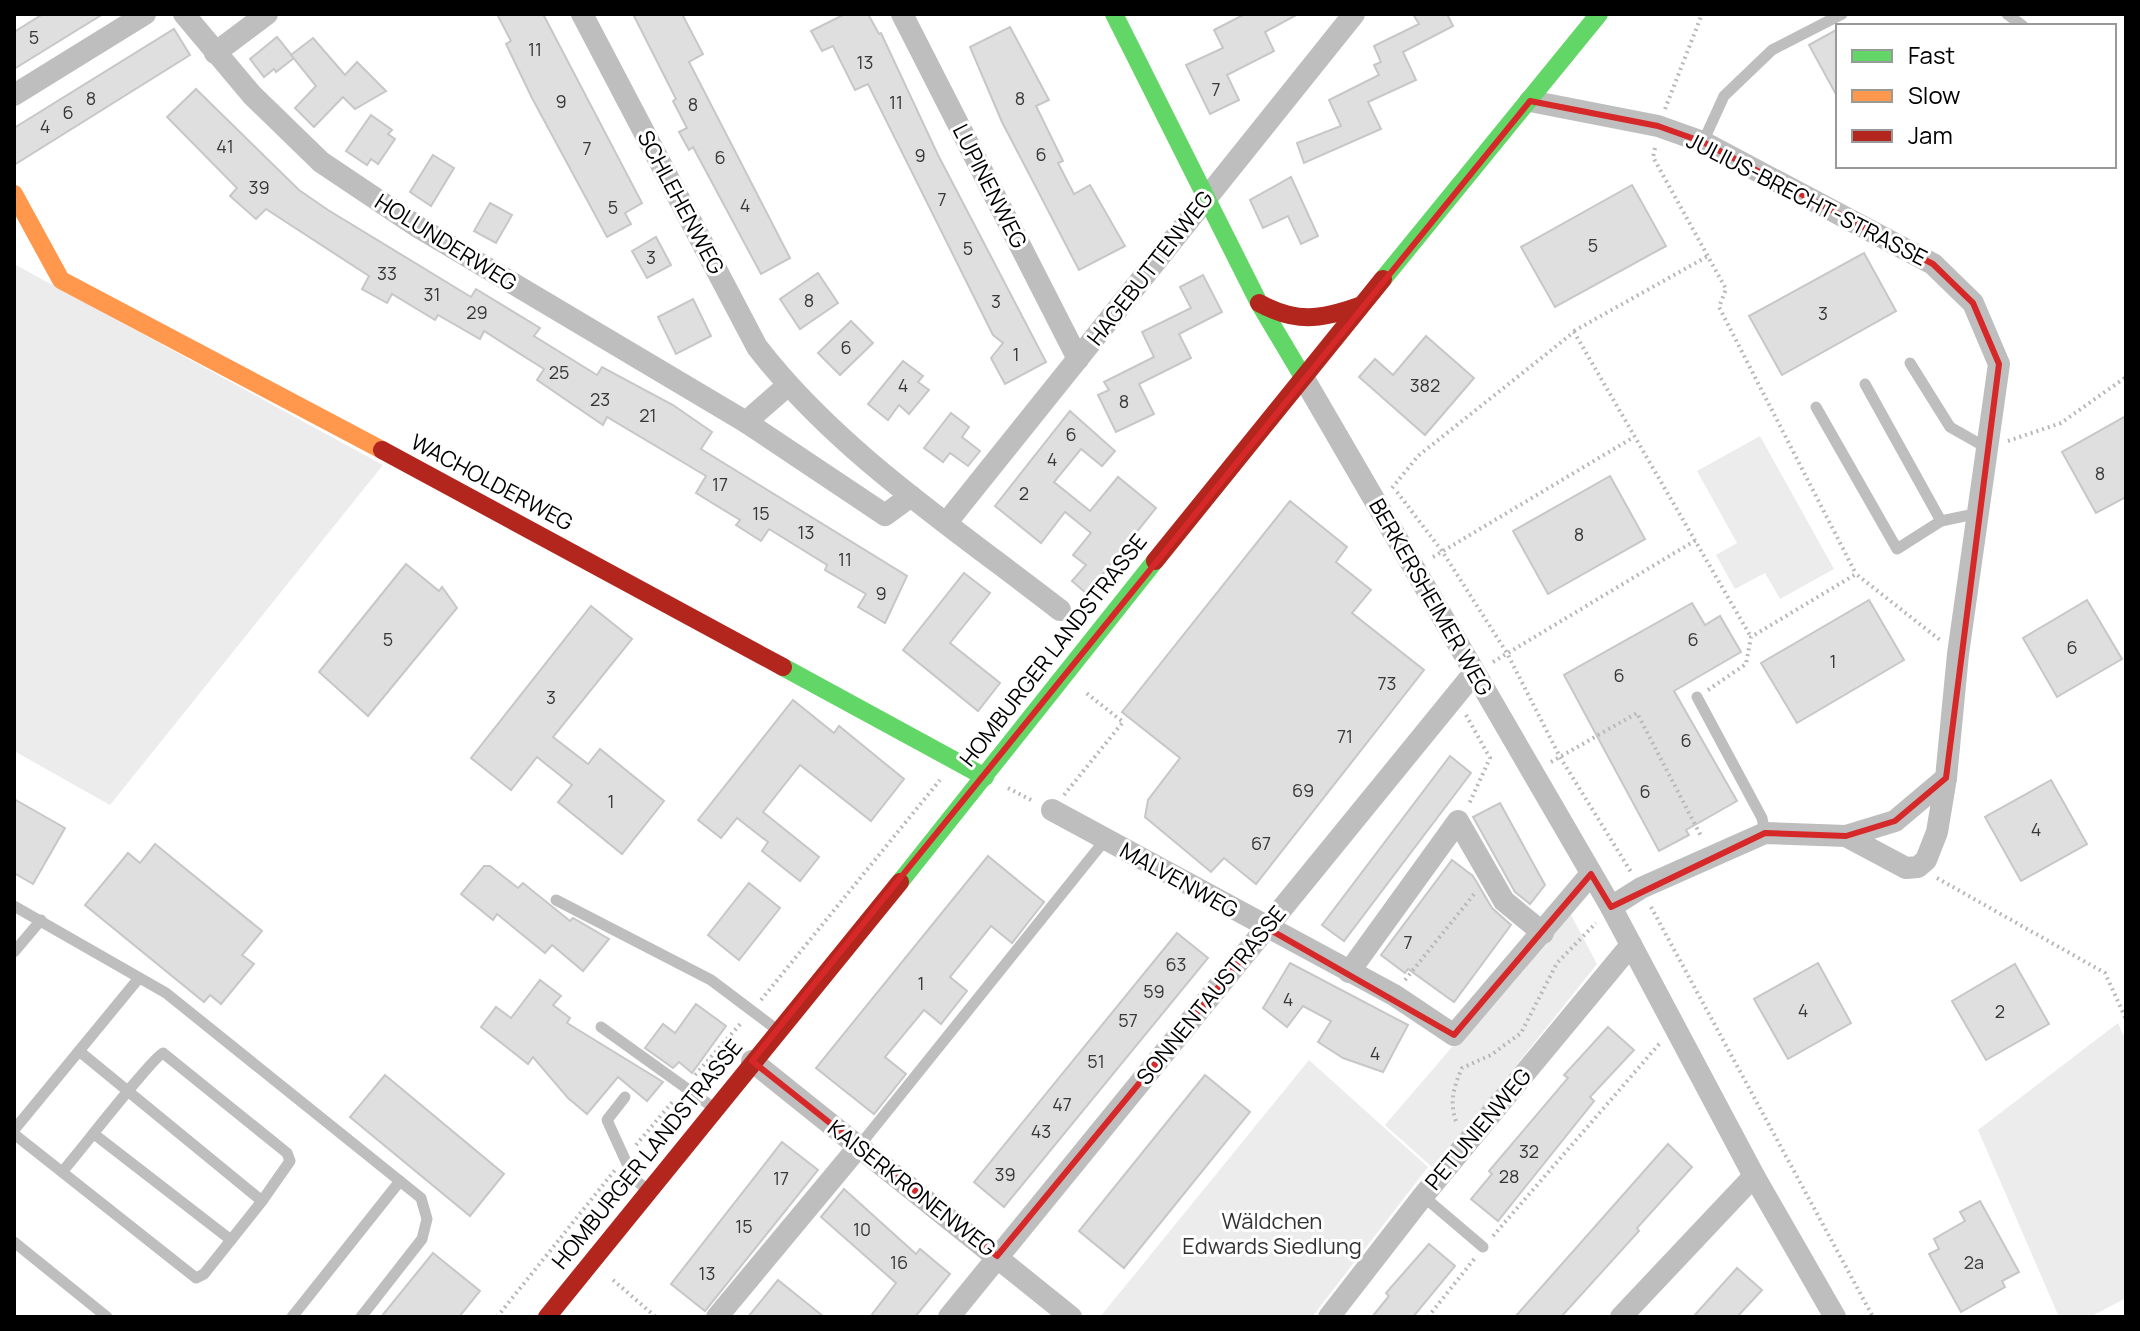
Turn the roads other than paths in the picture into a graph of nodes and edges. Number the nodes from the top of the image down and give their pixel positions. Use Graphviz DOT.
graph roads {
  1 [pos="145,14"];
  2 [pos="184,14"];
  3 [pos="267,14"];
  4 [pos="582,14"];
  5 [pos="902,14"];
  6 [pos="1114,14"];
  7 [pos="1354,14"];
  8 [pos="1599,14"];
  9 [pos="1842,14"];
  10 [pos="215,53"];
  11 [pos="14,95"];
  12 [pos="1530,101"];
  13 [pos="1703,142"];
  14 [pos="14,194"];
  15 [pos="1208,196"];
  16 [pos="1259,303"];
  17 [pos="1359,306"];
  18 [pos="1078,359"];
  19 [pos="1910,363"];
  20 [pos="1303,377"];
  21 [pos="1865,384"];
  22 [pos="787,386"];
  23 [pos="1816,407"];
  24 [pos="746,422"];
  25 [pos="1987,448"];
  26 [pos="911,496"];
  27 [pos="1979,513"];
  28 [pos="1941,521"];
  29 [pos="947,522"];
  30 [pos="1060,610"];
  31 [pos="1474,673"];
  32 [pos="1697,697"];
  33 [pos="985,777"];
  34 [pos="1946,778"];
  35 [pos="1052,810"];
  36 [pos="1765,833"];
  37 [pos="1846,836"];
  38 [pos="1105,840"];
  39 [pos="1591,874"];
  40 [pos="556,900"];
  41 [pos="14,906"];
  42 [pos="1611,907"];
  43 [pos="41,920"];
  44 [pos="1267,928"];
  45 [pos="1543,933"];
  46 [pos="1631,945"];
  47 [pos="14,952"];
  48 [pos="1349,972"];
  49 [pos="139,978"];
  50 [pos="601,1027"];
  51 [pos="777,1029"];
  52 [pos="79,1051"];
  53 [pos="752,1061"];
  54 [pos="128,1094"];
  55 [pos="625,1097"];
  56 [pos="714,1109"];
  57 [pos="14,1132"];
  58 [pos="94,1134"];
  59 [pos="860,1145"];
  60 [pos="62,1172"];
  61 [pos="1754,1176"];
  62 [pos="400,1181"];
  63 [pos="648,1191"];
  64 [pos="1423,1196"];
  65 [pos="262,1201"];
  66 [pos="231,1240"];
  67 [pos="14,1242"];
  68 [pos="1483,1247"];
  69 [pos="997,1256"];
  70 [pos="107,1317"];
  71 [pos="292,1317"];
  72 [pos="361,1317"];
  73 [pos="547,1317"];
  74 [pos="717,1317"];
  75 [pos="949,1317"];
  76 [pos="1071,1317"];
  77 [pos="1329,1317"];
  78 [pos="1621,1317"];
  79 [pos="1835,1317"];
  1 -- 11 [label="street"];
  2 -- 10 [label="street, HOLUNDERWEG"];
  3 -- 10 [label="street"];
  4 -- 22 [label="street, SCHLEHENWEG"];
  5 -- 18 [label="street, LUPINENWEG"];
  6 -- 15 [label="street, BERKERSHEIMER WEG"];
  7 -- 15 [label="street, HAGEBUTTENWEG"];
  8 -- 12 [label="street, HOMBURGER LANDSTRASSE"];
  9 -- 13 [label="lane"];
  10 -- 24 [label="street, HOLUNDERWEG"];
  12 -- 13 [label="street, JULIUS-BRECHT-STRASSE"];
  12 -- 17 [label="street, HOMBURGER LANDSTRASSE"];
  13 -- 25 [label="street, JULIUS-BRECHT-STRASSE"];
  14 -- 33 [label="street, WACHOLDERWEG"];
  15 -- 16 [label="street, BERKERSHEIMER WEG"];
  15 -- 18 [label="street, HAGEBUTTENWEG"];
  16 -- 17 [label="street"];
  16 -- 20 [label="street, BERKERSHEIMER WEG"];
  17 -- 20 [label="street, HOMBURGER LANDSTRASSE"];
  18 -- 29 [label="street, HAGEBUTTENWEG"];
  19 -- 25 [label="lane"];
  20 -- 31 [label="street, BERKERSHEIMER WEG"];
  20 -- 33 [label="street, HOMBURGER LANDSTRASSE"];
  21 -- 28 [label="lane"];
  22 -- 24 [label="street"];
  22 -- 26 [label="street"];
  23 -- 28 [label="lane"];
  24 -- 26 [label="street, HOLUNDERWEG"];
  25 -- 27 [label="street, JULIUS-BRECHT-STRASSE"];
  26 -- 29 [label="street"];
  27 -- 28 [label="lane"];
  27 -- 34 [label="street, JULIUS-BRECHT-STRASSE"];
  29 -- 30 [label="street"];
  31 -- 39 [label="street, BERKERSHEIMER WEG"];
  31 -- 44 [label="street, SONNENTAUSTRASSE"];
  32 -- 36 [label="lane"];
  33 -- 51 [label="street, HOMBURGER LANDSTRASSE"];
  34 -- 37 [label="street"];
  34 -- 37 [label="street, JULIUS-BRECHT-STRASSE"];
  35 -- 38 [label="street, MALVENWEG"];
  36 -- 37 [label="street"];
  36 -- 42 [label="street"];
  38 -- 44 [label="street, MALVENWEG"];
  38 -- 59 [label="lane"];
  39 -- 42 [label="street, BERKERSHEIMER WEG"];
  39 -- 45 [label="street, MALVENWEG"];
  40 -- 51 [label="lane"];
  41 -- 43 [label="lane"];
  42 -- 46 [label="street, BERKERSHEIMER WEG"];
  43 -- 47 [label="lane"];
  43 -- 49 [label="lane"];
  44 -- 48 [label="street, MALVENWEG"];
  44 -- 69 [label="street, SONNENTAUSTRASSE"];
  45 -- 48 [label="street, MALVENWEG"];
  45 -- 48 [label="street"];
  46 -- 61 [label="street, BERKERSHEIMER WEG"];
  46 -- 64 [label="street, PETUNIENWEG"];
  49 -- 52 [label="lane"];
  49 -- 62 [label="lane"];
  50 -- 56 [label="lane"];
  51 -- 53 [label="street, HOMBURGER LANDSTRASSE"];
  52 -- 54 [label="lane"];
  52 -- 57 [label="lane"];
  53 -- 56 [label="street, HOMBURGER LANDSTRASSE"];
  53 -- 59 [label="street, KAISERKRONENWEG"];
  54 -- 58 [label="lane"];
  54 -- 65 [label="lane"];
  54 -- 65 [label="lane"];
  55 -- 63 [label="lane"];
  56 -- 63 [label="street, HOMBURGER LANDSTRASSE"];
  57 -- 60 [label="lane"];
  58 -- 60 [label="lane"];
  58 -- 66 [label="lane"];
  59 -- 69 [label="street, KAISERKRONENWEG"];
  59 -- 74 [label="street"];
  60 -- 66 [label="lane"];
  61 -- 78 [label="street"];
  61 -- 79 [label="street, BERKERSHEIMER WEG"];
  62 -- 71 [label="lane"];
  62 -- 72 [label="lane"];
  63 -- 73 [label="street, HOMBURGER LANDSTRASSE"];
  64 -- 68 [label="lane"];
  64 -- 77 [label="street, PETUNIENWEG"];
  65 -- 66 [label="lane"];
  67 -- 70 [label="lane"];
  69 -- 75 [label="street, SONNENTAUSTRASSE"];
  69 -- 76 [label="street, KAISERKRONENWEG"];
}
